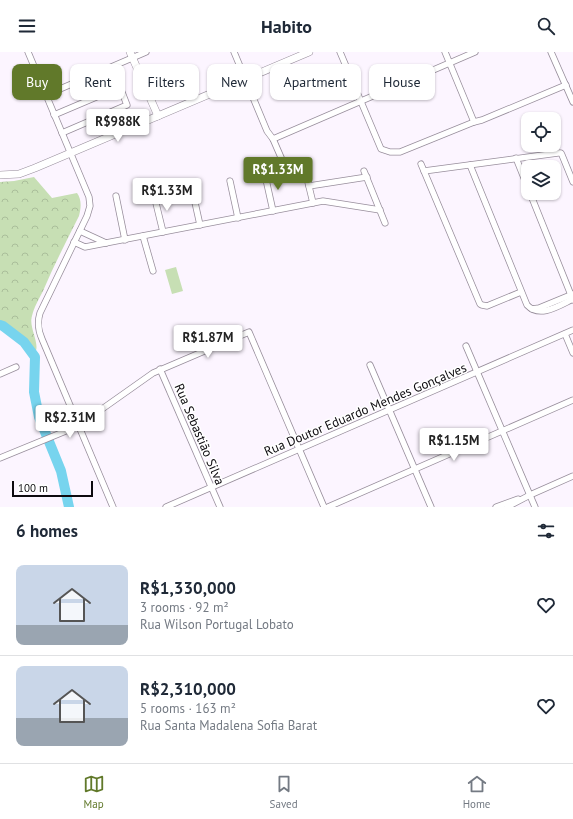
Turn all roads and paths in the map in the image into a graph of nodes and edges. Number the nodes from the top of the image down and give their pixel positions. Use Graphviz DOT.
graph roads {
  1 [pos="28,52"];
  2 [pos="146,52"];
  3 [pos="234,52"];
  4 [pos="309,52"];
  5 [pos="340,52"];
  6 [pos="445,52"];
  7 [pos="475,52"];
  8 [pos="552,52"];
  9 [pos="131,55"];
  10 [pos="449,63"];
  11 [pos="33,64"];
  12 [pos="239,64"];
  13 [pos="262,72"];
  14 [pos="573,85"];
  15 [pos="566,86"];
  16 [pos="62,87"];
  17 [pos="207,95"];
  18 [pos="48,100"];
  19 [pos="254,100"];
  20 [pos="361,101"];
  21 [pos="573,102"];
  22 [pos="54,115"];
  23 [pos="158,116"];
  24 [pos="474,122"];
  25 [pos="62,133"];
  26 [pos="273,139"];
  27 [pos="70,153"];
  28 [pos="516,158"];
  29 [pos="283,162"];
  30 [pos="421,164"];
  31 [pos="470,164"];
  32 [pos="305,170"];
  33 [pos="521,170"];
  34 [pos="364,171"];
  35 [pos="424,171"];
  36 [pos="0,175"];
  37 [pos="265,175"];
  38 [pos="367,178"];
  39 [pos="230,181"];
  40 [pos="573,182"];
  41 [pos="309,186"];
  42 [pos="192,189"];
  43 [pos="154,195"];
  44 [pos="116,196"];
  45 [pos="533,200"];
  46 [pos="313,203"];
  47 [pos="380,210"];
  48 [pos="273,211"];
  49 [pos="238,218"];
  50 [pos="385,222"];
  51 [pos="200,225"];
  52 [pos="80,231"];
  53 [pos="163,232"];
  54 [pos="143,236"];
  55 [pos="125,240"];
  56 [pos="74,242"];
  57 [pos="106,243"];
  58 [pos="153,271"];
  59 [pos="521,292"];
  60 [pos="572,297"];
  61 [pos="573,330"];
  62 [pos="565,334"];
  63 [pos="466,346"];
  64 [pos="573,353"];
  65 [pos="370,364"];
  66 [pos="16,367"];
  67 [pos="160,369"];
  68 [pos="477,372"];
  69 [pos="0,374"];
  70 [pos="573,400"];
  71 [pos="389,410"];
  72 [pos="78,426"];
  73 [pos="502,431"];
  74 [pos="299,449"];
  75 [pos="0,458"];
  76 [pos="415,469"];
  77 [pos="573,476"];
  78 [pos="211,487"];
  79 [pos="530,495"];
  80 [pos="113,507"];
  81 [pos="166,507"];
  82 [pos="220,507"];
  83 [pos="324,507"];
  84 [pos="328,507"];
  85 [pos="431,507"];
  86 [pos="496,507"];
  87 [pos="507,507"];
  88 [pos="535,507"];
  1 -- 11 [label="street"];
  2 -- 9 [label="street"];
  3 -- 12 [label="street"];
  4 -- 13 [label="main road"];
  5 -- 20 [label="street"];
  6 -- 10 [label="street"];
  7 -- 10 [label="street"];
  8 -- 15 [label="street"];
  9 -- 16 [label="street"];
  9 -- 23 [label="main road"];
  10 -- 20 [label="street"];
  10 -- 24 [label="street"];
  14 -- 15 [label="street"];
  15 -- 21 [label="street"];
  15 -- 24 [label="street"];
  17 -- 23 [label="main road"];
  18 -- 22 [label="street"];
  19 -- 26 [label="street"];
  20 -- 24 [label="street"];
  20 -- 26 [label="street"];
  22 -- 25 [label="street"];
  22 -- 25 [label="street"];
  23 -- 27 [label="main road"];
  25 -- 27 [label="street"];
  26 -- 29 [label="street"];
  27 -- 36 [label="main road"];
  27 -- 52 [label="street"];
  28 -- 31 [label="street"];
  28 -- 33 [label="street"];
  28 -- 40 [label="street"];
  30 -- 35 [label="street"];
  31 -- 35 [label="street"];
  31 -- 59 [label="street"];
  32 -- 41 [label="street"];
  34 -- 38 [label="street"];
  35 -- 59 [label="street"];
  37 -- 48 [label="street"];
  38 -- 41 [label="street"];
  38 -- 47 [label="street"];
  39 -- 49 [label="street"];
  41 -- 46 [label="street"];
  42 -- 51 [label="street"];
  43 -- 53 [label="street"];
  44 -- 55 [label="street"];
  45 -- 60 [label="street"];
  46 -- 47 [label="street"];
  46 -- 48 [label="street"];
  47 -- 50 [label="street"];
  48 -- 49 [label="street"];
  49 -- 51 [label="street"];
  51 -- 53 [label="street"];
  52 -- 56 [label="street"];
  52 -- 57 [label="street"];
  53 -- 54 [label="street"];
  54 -- 55 [label="street"];
  54 -- 58 [label="street"];
  55 -- 57 [label="street"];
  56 -- 57 [label="street"];
  56 -- 72 [label="street"];
  59 -- 60 [label="street"];
  61 -- 62 [label="street, Rua Doutor Eduardo Mendes Gonçalves"];
  62 -- 64 [label="street"];
  62 -- 68 [label="street, Rua Doutor Eduardo Mendes Gonçalves"];
  63 -- 68 [label="street"];
  65 -- 71 [label="street"];
  66 -- 69 [label="street"];
  67 -- 72 [label="street"];
  67 -- 74 [label="street"];
  67 -- 78 [label="street, Rua Sebastião Silva"];
  68 -- 71 [label="street, Rua Doutor Eduardo Mendes Gonçalves"];
  68 -- 73 [label="street"];
  70 -- 73 [label="street"];
  71 -- 74 [label="street, Rua Doutor Eduardo Mendes Gonçalves"];
  71 -- 76 [label="street"];
  72 -- 75 [label="street"];
  72 -- 80 [label="street"];
  73 -- 76 [label="street"];
  73 -- 79 [label="street"];
  74 -- 78 [label="street, Rua Doutor Eduardo Mendes Gonçalves"];
  74 -- 83 [label="street"];
  76 -- 84 [label="street"];
  76 -- 85 [label="street"];
  77 -- 79 [label="street"];
  78 -- 81 [label="street, Rua Doutor Eduardo Mendes Gonçalves"];
  78 -- 82 [label="street, Rua Sebastião Silva"];
  79 -- 86 [label="street"];
  79 -- 87 [label="street"];
  79 -- 88 [label="street"];
}
